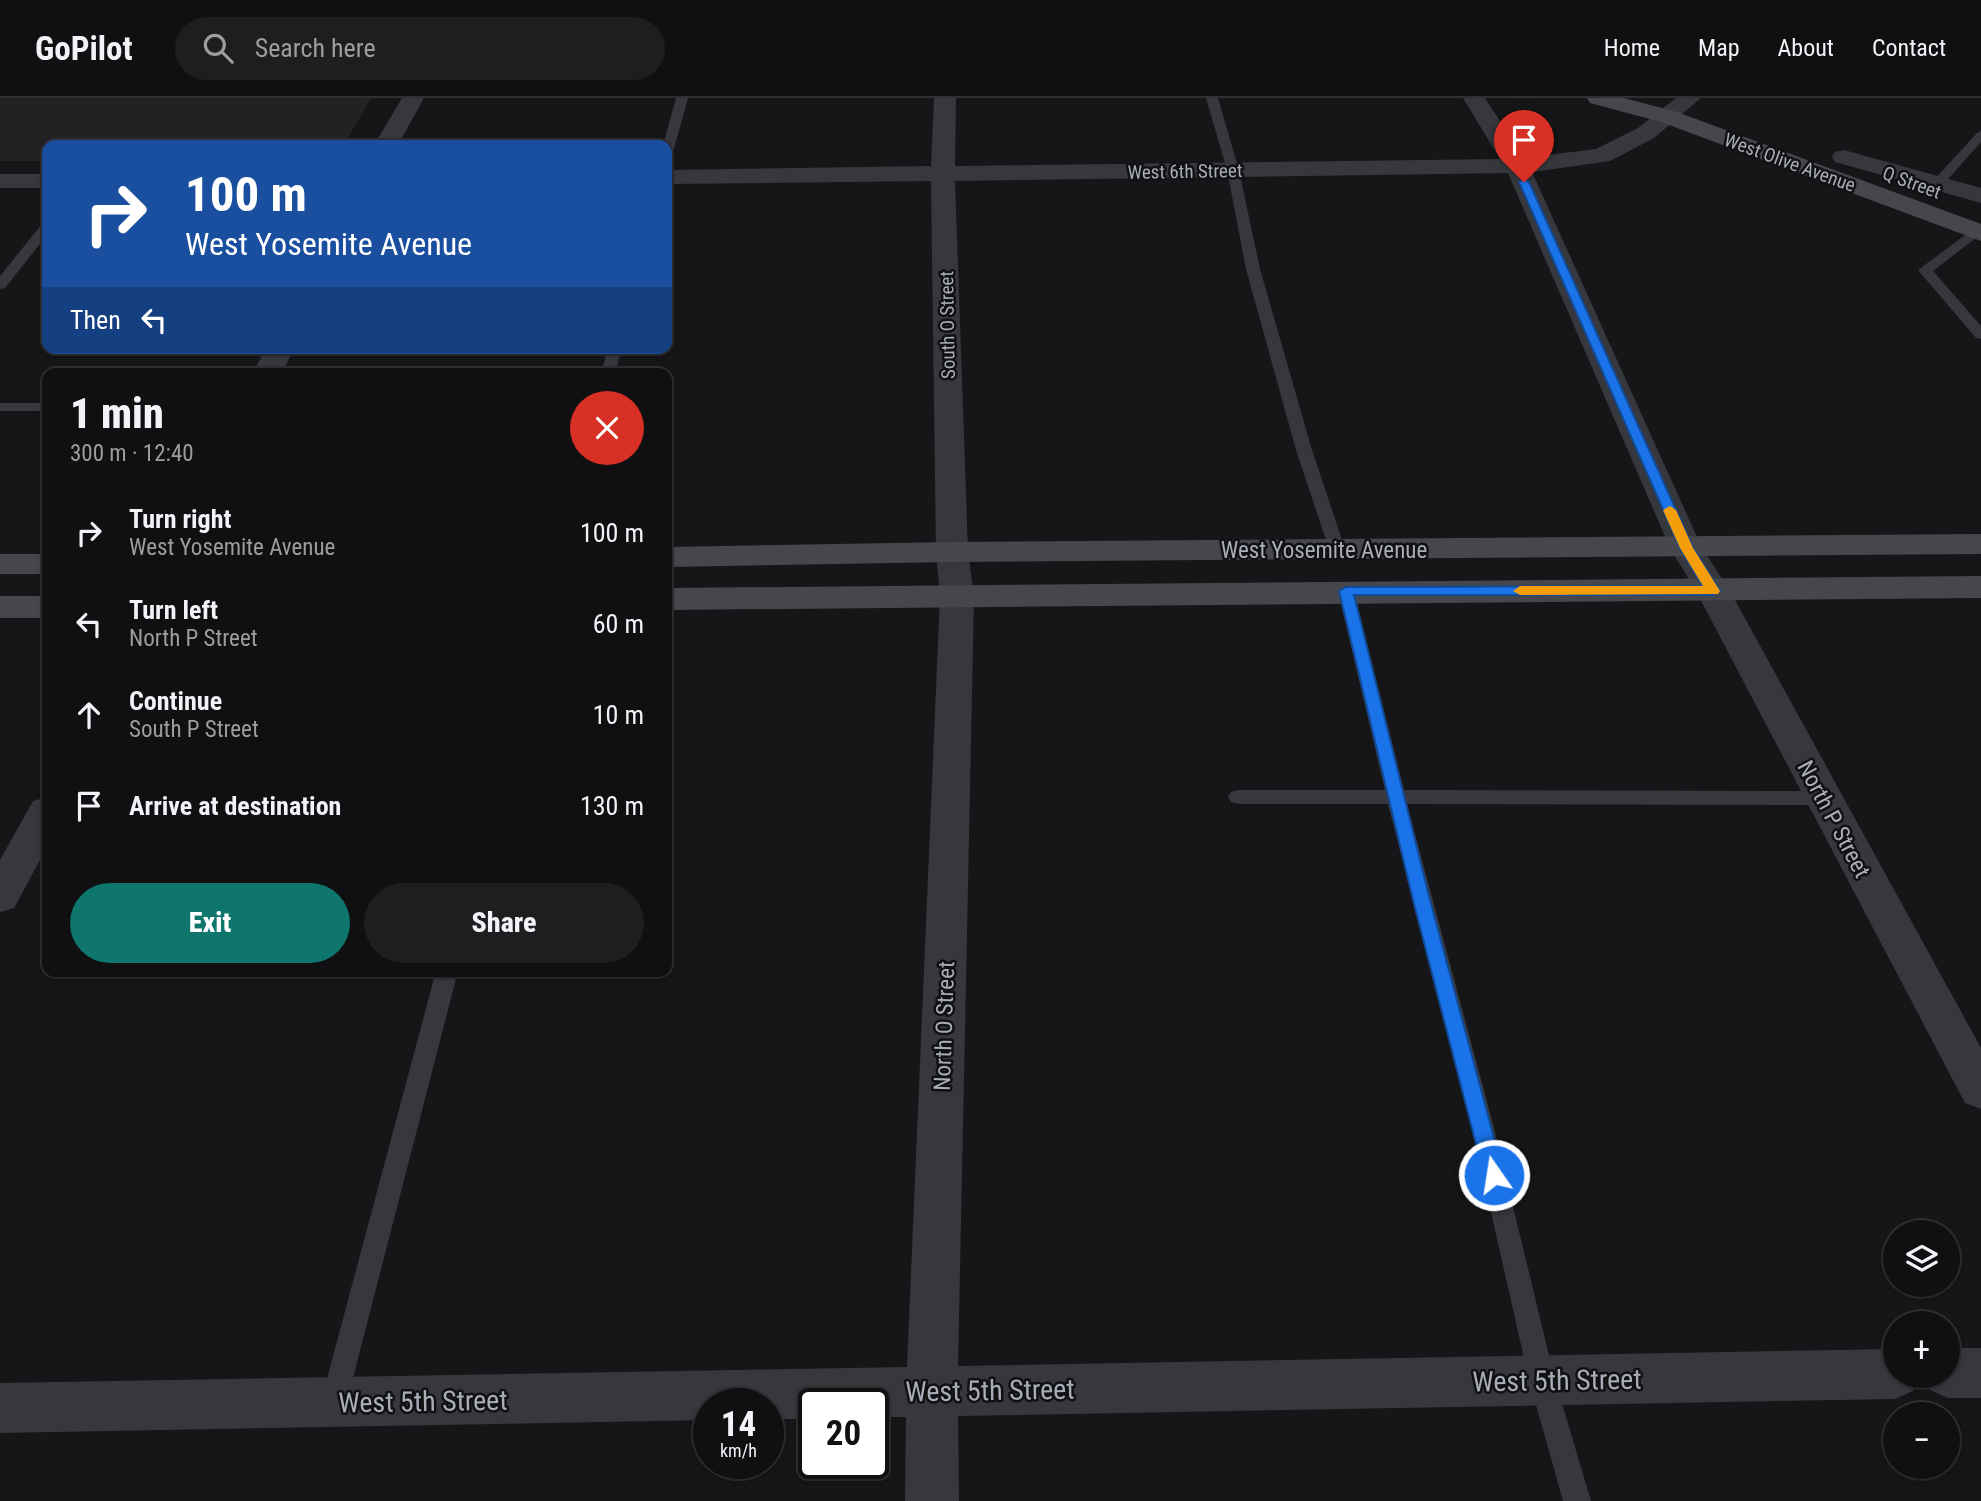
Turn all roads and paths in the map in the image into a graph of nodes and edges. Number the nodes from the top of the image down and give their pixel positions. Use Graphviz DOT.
graph roads {
  1 [pos="414,98"];
  2 [pos="682,98"];
  3 [pos="945,98"];
  4 [pos="1212,98"];
  5 [pos="1474,98"];
  6 [pos="1598,98"];
  7 [pos="1679,104"];
  8 [pos="1981,135"];
  9 [pos="389,140"];
  10 [pos="670,140"];
  11 [pos="1844,157"];
  12 [pos="1517,166"];
  13 [pos="1233,170"];
  14 [pos="943,174"];
  15 [pos="672,177"];
  16 [pos="0,181"];
  17 [pos="42,181"];
  18 [pos="1937,184"];
  19 [pos="1981,196"];
  20 [pos="1980,226"];
  21 [pos="42,233"];
  22 [pos="0,285"];
  23 [pos="1981,335"];
  24 [pos="0,407"];
  25 [pos="42,407"];
  26 [pos="1981,544"];
  27 [pos="1686,548"];
  28 [pos="1337,549"];
  29 [pos="952,552"];
  30 [pos="672,557"];
  31 [pos="0,564"];
  32 [pos="42,564"];
  33 [pos="1981,587"];
  34 [pos="1346,591"];
  35 [pos="1713,591"];
  36 [pos="957,596"];
  37 [pos="672,599"];
  38 [pos="0,607"];
  39 [pos="42,607"];
  40 [pos="1238,797"];
  41 [pos="1396,797"];
  42 [pos="1822,798"];
  43 [pos="42,820"];
  44 [pos="0,897"];
  45 [pos="445,977"];
  46 [pos="1981,1090"];
  47 [pos="1960,1373"];
  48 [pos="1981,1373"];
  49 [pos="1883,1374"];
  50 [pos="1542,1380"];
  51 [pos="932,1391"];
  52 [pos="333,1402"];
  53 [pos="0,1408"];
  54 [pos="932,1501"];
  55 [pos="1577,1501"];
  1 -- 9 [label="street"];
  2 -- 10 [label="lane"];
  3 -- 14 [label="street, South O Street"];
  4 -- 13 [label="lane"];
  5 -- 12 [label="street, North P Street"];
  6 -- 7 [label="main road, West Olive Avenue"];
  7 -- 11 [label="main road, West Olive Avenue"];
  7 -- 12 [label="street, West 6th Street"];
  7 -- 20 [label="main road, West Olive Avenue"];
  8 -- 18 [label="lane"];
  11 -- 18 [label="street, West Olive Avenue"];
  11 -- 20 [label="main road, Q Street"];
  12 -- 13 [label="street, West 6th Street"];
  12 -- 27 [label="street, North P Street"];
  13 -- 14 [label="street, West 6th Street"];
  13 -- 28 [label="lane"];
  14 -- 15 [label="street, West 6th Street"];
  14 -- 29 [label="street, South O Street"];
  16 -- 17 [label="street"];
  18 -- 19 [label="street, West Olive Avenue"];
  20 -- 23 [label="lane"];
  21 -- 22 [label="lane"];
  24 -- 25 [label="lane"];
  26 -- 27 [label="main road, West Yosemite Avenue"];
  27 -- 28 [label="main road, West Yosemite Avenue"];
  27 -- 35 [label="street, North P Street"];
  28 -- 29 [label="main road, West Yosemite Avenue"];
  29 -- 30 [label="main road, West Yosemite Avenue"];
  29 -- 36 [label="street, North O Street"];
  31 -- 32 [label="main road"];
  33 -- 35 [label="main road, West Yosemite Avenue"];
  34 -- 35 [label="main road, West Yosemite Avenue"];
  34 -- 36 [label="main road, West Yosemite Avenue"];
  34 -- 41 [label="lane"];
  35 -- 42 [label="street, North P Street"];
  36 -- 37 [label="main road, West Yosemite Avenue"];
  36 -- 51 [label="street, North O Street"];
  38 -- 39 [label="main road"];
  40 -- 41 [label="lane"];
  41 -- 42 [label="lane"];
  41 -- 50 [label="lane"];
  42 -- 46 [label="street, North P Street"];
  43 -- 44 [label="street"];
  45 -- 52 [label="lane"];
  47 -- 48 [label="street"];
  49 -- 50 [label="street, West 5th Street"];
  50 -- 51 [label="street, West 5th Street"];
  50 -- 55 [label="lane"];
  51 -- 52 [label="street, West 5th Street"];
  51 -- 54 [label="street, North O Street"];
  52 -- 53 [label="street, West 5th Street"];
}
